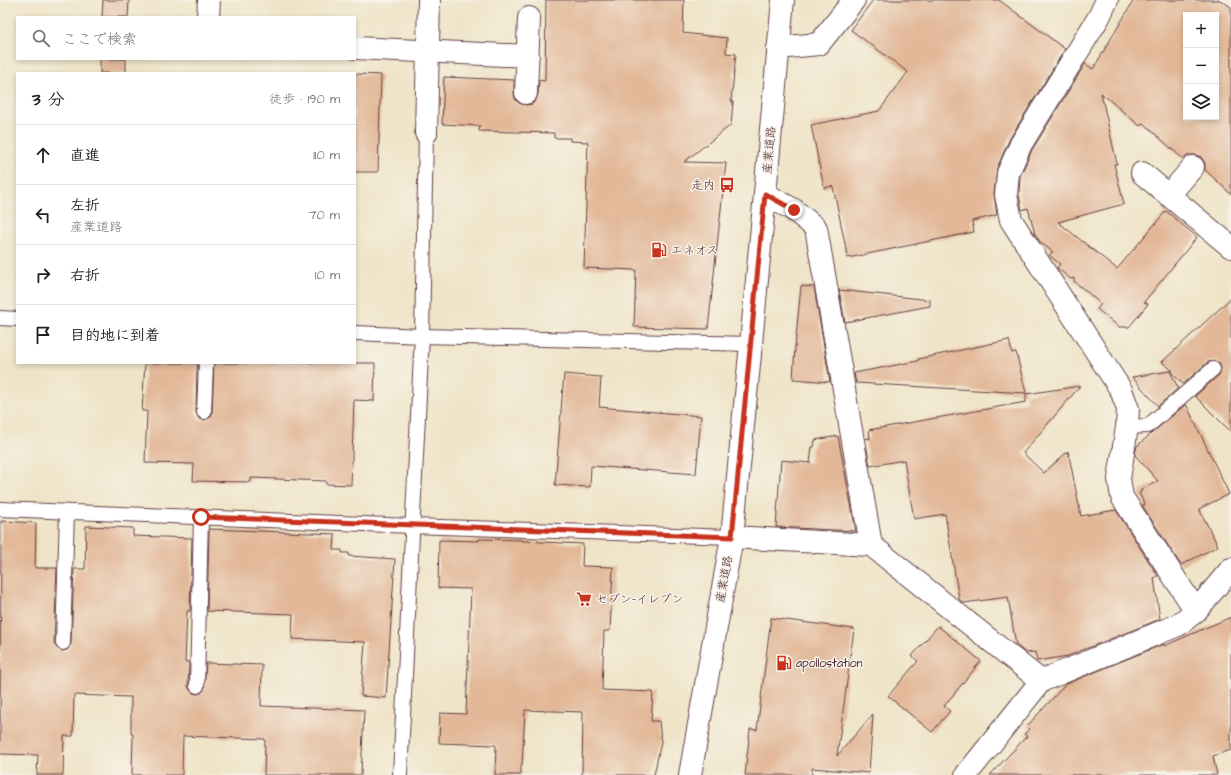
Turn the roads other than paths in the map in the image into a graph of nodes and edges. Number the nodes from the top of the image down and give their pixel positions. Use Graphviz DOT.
graph roads {
  1 [pos="209,0"];
  2 [pos="429,0"];
  3 [pos="783,0"];
  4 [pos="854,0"];
  5 [pos="1107,0"];
  6 [pos="208,16"];
  7 [pos="529,18"];
  8 [pos="356,48"];
  9 [pos="778,48"];
  10 [pos="428,52"];
  11 [pos="528,56"];
  12 [pos="526,93"];
  13 [pos="426,133"];
  14 [pos="1193,167"];
  15 [pos="1142,173"];
  16 [pos="765,194"];
  17 [pos="1169,196"];
  18 [pos="1231,247"];
  19 [pos="0,318"];
  20 [pos="16,319"];
  21 [pos="356,333"];
  22 [pos="422,336"];
  23 [pos="751,344"];
  24 [pos="206,364"];
  25 [pos="1213,369"];
  26 [pos="204,412"];
  27 [pos="1127,427"];
  28 [pos="0,509"];
  29 [pos="67,512"];
  30 [pos="201,517"];
  31 [pos="412,526"];
  32 [pos="732,537"];
  33 [pos="871,545"];
  34 [pos="1231,569"];
  35 [pos="1196,611"];
  36 [pos="63,643"];
  37 [pos="1041,681"];
  38 [pos="197,686"];
  39 [pos="400,775"];
  40 [pos="690,775"];
  41 [pos="966,775"];
  1 -- 6 [label="street"];
  2 -- 10 [label="street"];
  3 -- 9 [label="street, 産業道路"];
  4 -- 9 [label="street"];
  5 -- 27 [label="street"];
  7 -- 11 [label="street"];
  8 -- 10 [label="street"];
  9 -- 16 [label="street, 産業道路"];
  10 -- 11 [label="street"];
  10 -- 13 [label="street"];
  11 -- 12 [label="street"];
  13 -- 22 [label="lane"];
  14 -- 17 [label="street"];
  15 -- 17 [label="street"];
  16 -- 23 [label="street, 産業道路"];
  16 -- 33 [label="street"];
  17 -- 18 [label="street"];
  19 -- 20 [label="lane"];
  21 -- 22 [label="lane"];
  22 -- 23 [label="lane"];
  22 -- 31 [label="lane"];
  23 -- 32 [label="street, 産業道路"];
  24 -- 26 [label="lane"];
  25 -- 27 [label="lane"];
  27 -- 35 [label="street"];
  28 -- 29 [label="lane"];
  29 -- 30 [label="lane"];
  29 -- 36 [label="lane"];
  30 -- 31 [label="lane"];
  30 -- 38 [label="lane"];
  31 -- 32 [label="lane"];
  31 -- 39 [label="lane"];
  32 -- 33 [label="street"];
  32 -- 40 [label="street, 産業道路"];
  33 -- 37 [label="street"];
  34 -- 35 [label="street"];
  35 -- 37 [label="street"];
  37 -- 41 [label="street"];
}
